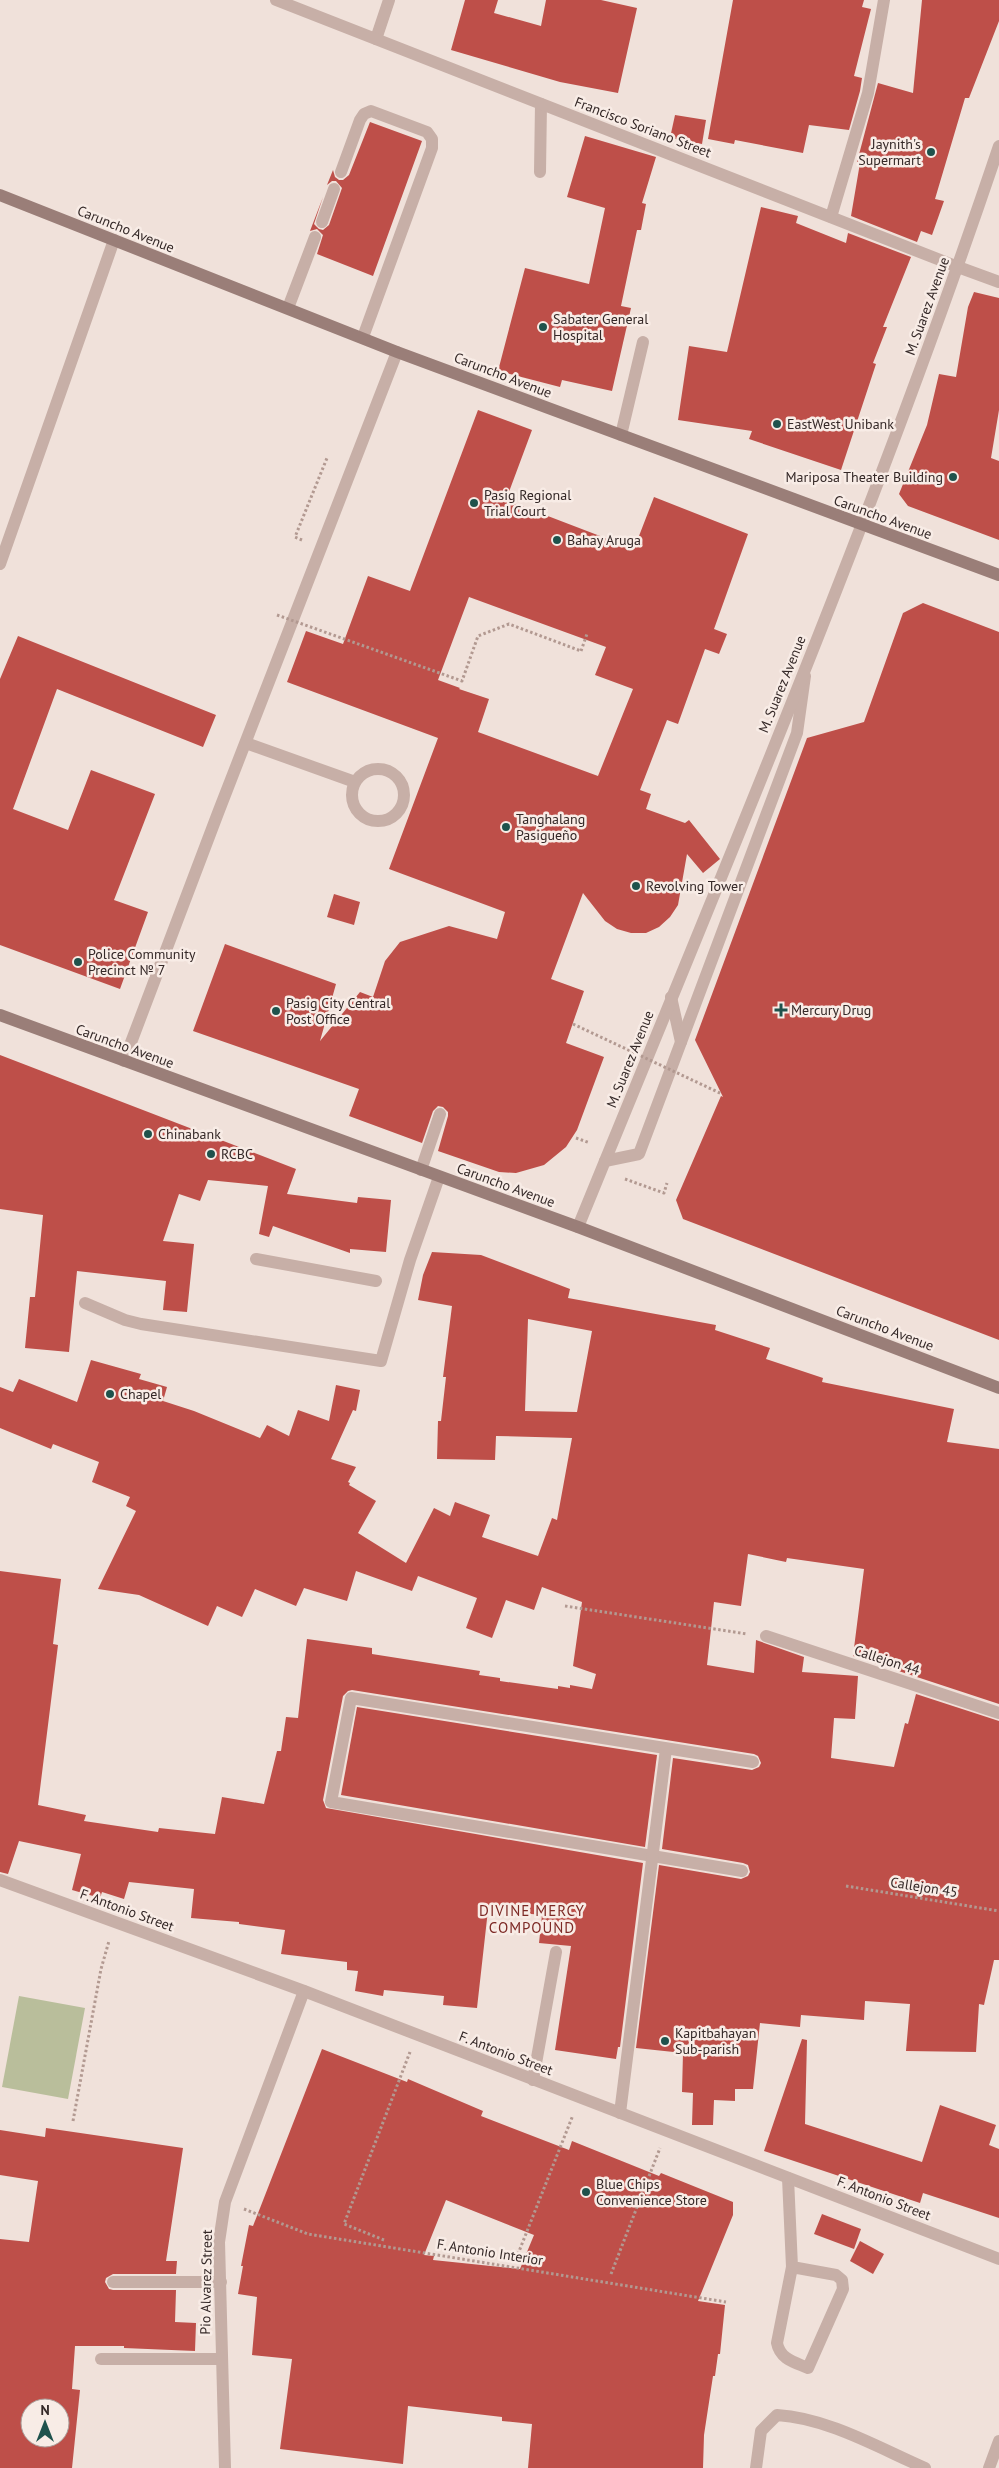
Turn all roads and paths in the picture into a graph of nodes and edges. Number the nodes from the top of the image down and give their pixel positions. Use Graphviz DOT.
graph roads {
  1 [pos="276,0"];
  2 [pos="389,0"];
  3 [pos="884,0"];
  4 [pos="376,39"];
  5 [pos="541,104"];
  6 [pos="999,146"];
  7 [pos="341,172"];
  8 [pos="540,172"];
  9 [pos="334,189"];
  10 [pos="0,195"];
  11 [pos="831,217"];
  12 [pos="322,222"];
  13 [pos="315,237"];
  14 [pos="114,240"];
  15 [pos="958,267"];
  16 [pos="999,282"];
  17 [pos="288,308"];
  18 [pos="363,338"];
  19 [pos="643,342"];
  20 [pos="398,352"];
  21 [pos="621,435"];
  22 [pos="327,458"];
  23 [pos="861,525"];
  24 [pos="307,542"];
  25 [pos="0,564"];
  26 [pos="999,575"];
  27 [pos="277,615"];
  28 [pos="587,634"];
  29 [pos="808,660"];
  30 [pos="246,743"];
  31 [pos="356,782"];
  32 [pos="671,997"];
  33 [pos="0,1015"];
  34 [pos="573,1024"];
  35 [pos="681,1042"];
  36 [pos="124,1062"];
  37 [pos="722,1094"];
  38 [pos="440,1114"];
  39 [pos="603,1166"];
  40 [pos="421,1170"];
  41 [pos="439,1177"];
  42 [pos="667,1184"];
  43 [pos="578,1227"];
  44 [pos="256,1259"];
  45 [pos="376,1281"];
  46 [pos="85,1303"];
  47 [pos="999,1388"];
  48 [pos="565,1606"];
  49 [pos="766,1636"];
  50 [pos="999,1713"];
  51 [pos="666,1749"];
  52 [pos="753,1762"];
  53 [pos="654,1857"];
  54 [pos="742,1871"];
  55 [pos="0,1880"];
  56 [pos="846,1886"];
  57 [pos="999,1911"];
  58 [pos="114,1921"];
  59 [pos="556,1952"];
  60 [pos="304,1991"];
  61 [pos="417,2035"];
  62 [pos="533,2080"];
  63 [pos="620,2113"];
  64 [pos="73,2121"];
  65 [pos="564,2138"];
  66 [pos="650,2173"];
  67 [pos="788,2178"];
  68 [pos="254,2213"];
  69 [pos="384,2240"];
  70 [pos="516,2259"];
  71 [pos="999,2259"];
  72 [pos="792,2267"];
  73 [pos="611,2274"];
  74 [pos="113,2282"];
  75 [pos="221,2282"];
  76 [pos="726,2302"];
  77 [pos="101,2359"];
  78 [pos="220,2359"];
  79 [pos="999,2441"];
  80 [pos="225,2468"];
  81 [pos="756,2468"];
  82 [pos="925,2468"];
  83 [pos="989,2468"];
  1 -- 4 [label="street, Francisco Soriano Street"];
  2 -- 4 [label="street"];
  3 -- 11 [label="street"];
  4 -- 5 [label="street, Francisco Soriano Street"];
  5 -- 8 [label="street"];
  5 -- 11 [label="street, Francisco Soriano Street"];
  6 -- 15 [label="street, M. Suarez Avenue"];
  7 -- 18 [label="street"];
  9 -- 12 [label="street"];
  10 -- 14 [label="main road, Caruncho Avenue"];
  11 -- 15 [label="street, Francisco Soriano Street"];
  13 -- 17 [label="street"];
  14 -- 17 [label="main road, Caruncho Avenue"];
  14 -- 25 [label="street"];
  15 -- 16 [label="street, Francisco Soriano Street"];
  15 -- 23 [label="street, M. Suarez Avenue"];
  17 -- 18 [label="main road, Caruncho Avenue"];
  18 -- 20 [label="main road, Caruncho Avenue"];
  19 -- 21 [label="street"];
  20 -- 21 [label="main road, Caruncho Avenue"];
  20 -- 30 [label="street"];
  21 -- 23 [label="main road, Caruncho Avenue"];
  22 -- 24 [label="path"];
  23 -- 26 [label="main road, Caruncho Avenue"];
  23 -- 29 [label="street, M. Suarez Avenue"];
  27 -- 28 [label="path, bridge"];
  29 -- 32 [label="street, M. Suarez Avenue"];
  29 -- 35 [label="street"];
  30 -- 31 [label="street"];
  30 -- 36 [label="street"];
  31 -- 31 [label="street"];
  32 -- 35 [label="street"];
  32 -- 39 [label="street, M. Suarez Avenue"];
  33 -- 36 [label="main road, Caruncho Avenue"];
  34 -- 37 [label="path, bridge"];
  35 -- 39 [label="street"];
  36 -- 40 [label="main road, Caruncho Avenue"];
  38 -- 40 [label="street"];
  39 -- 42 [label="path"];
  39 -- 43 [label="street, M. Suarez Avenue"];
  40 -- 41 [label="main road, Caruncho Avenue"];
  41 -- 43 [label="main road, Caruncho Avenue"];
  41 -- 46 [label="street"];
  43 -- 47 [label="main road, Caruncho Avenue"];
  44 -- 45 [label="street"];
  48 -- 49 [label="path"];
  49 -- 50 [label="street, Callejon 44"];
  51 -- 52 [label="street"];
  51 -- 53 [label="street"];
  51 -- 53 [label="street"];
  53 -- 54 [label="street"];
  53 -- 63 [label="street"];
  55 -- 58 [label="street, F. Antonio Street"];
  56 -- 57 [label="path, Callejon 45"];
  58 -- 60 [label="street, F. Antonio Street"];
  58 -- 64 [label="path"];
  59 -- 62 [label="street"];
  60 -- 61 [label="street, F. Antonio Street"];
  60 -- 75 [label="street, Pio Alvarez Street"];
  61 -- 62 [label="street, F. Antonio Street"];
  61 -- 69 [label="path"];
  62 -- 63 [label="street, F. Antonio Street"];
  63 -- 67 [label="street, F. Antonio Street"];
  65 -- 70 [label="path"];
  66 -- 73 [label="path"];
  67 -- 71 [label="street, F. Antonio Street"];
  67 -- 72 [label="street"];
  68 -- 76 [label="path, F. Antonio Interior"];
  72 -- 72 [label="street"];
  74 -- 75 [label="street"];
  75 -- 78 [label="street, Pio Alvarez Street"];
  77 -- 78 [label="street"];
  78 -- 80 [label="street, Pio Alvarez Street"];
  79 -- 83 [label="street"];
  81 -- 82 [label="street"];
}
